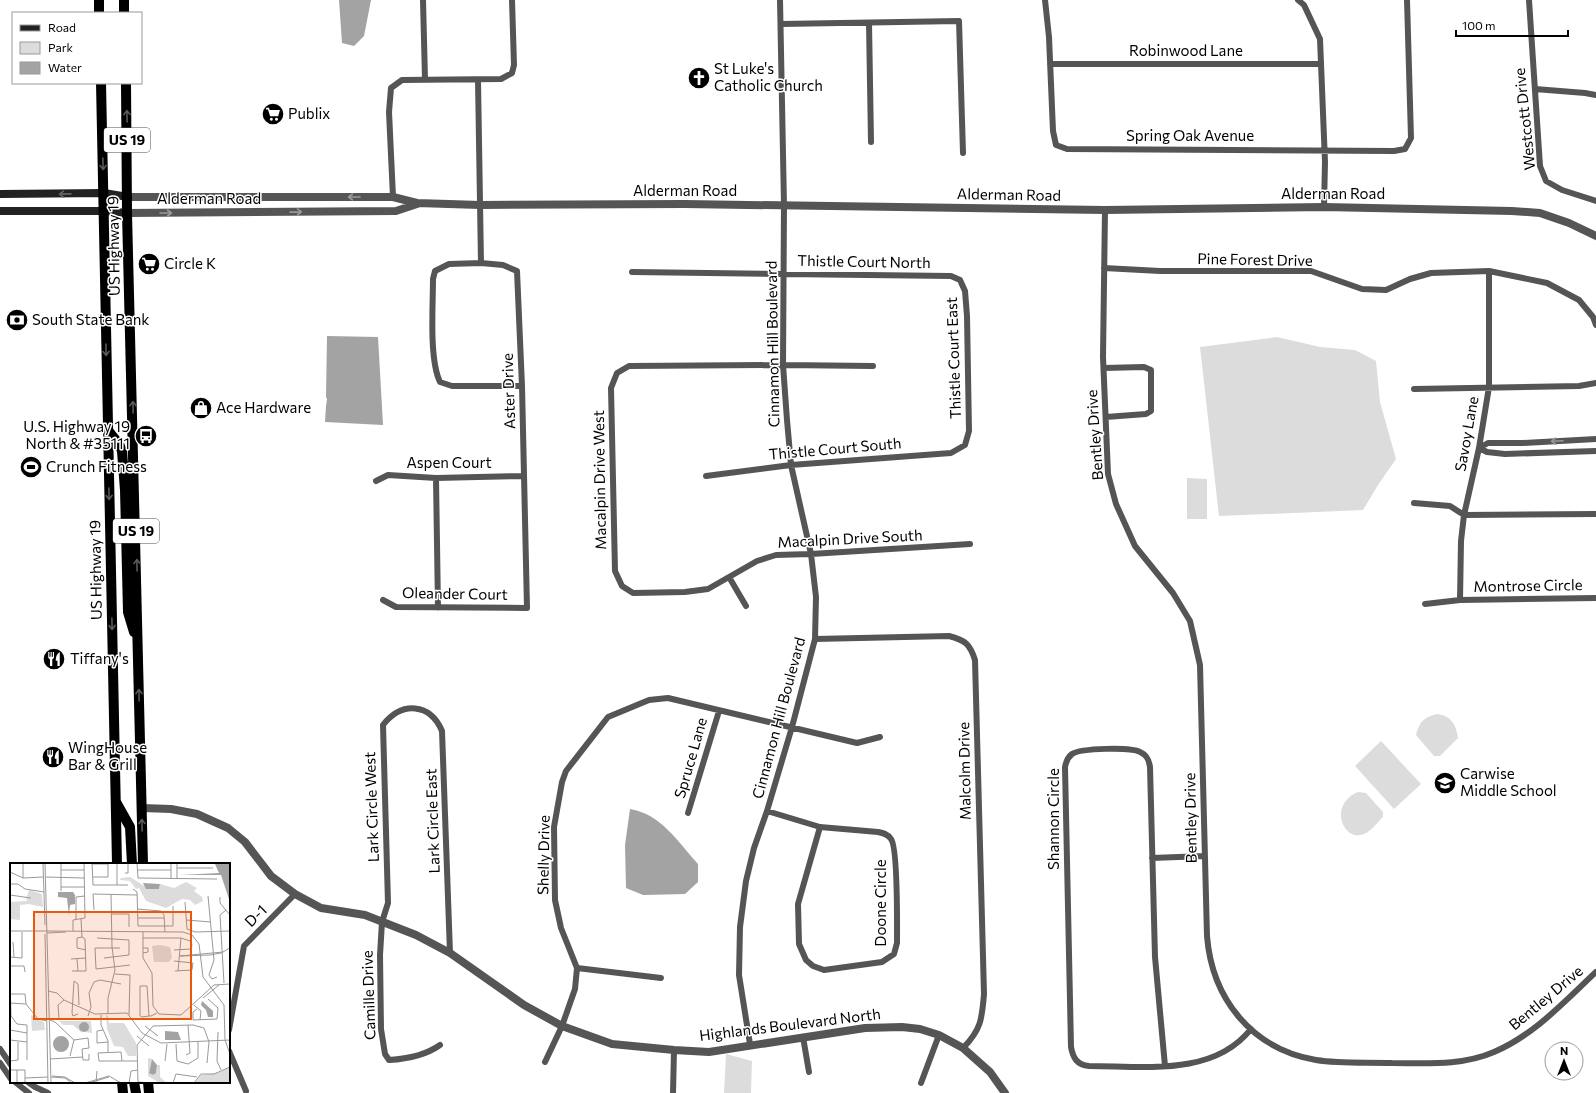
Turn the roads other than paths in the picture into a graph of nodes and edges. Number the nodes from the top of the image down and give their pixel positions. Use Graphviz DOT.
graph roads {
  1 [pos="99,0"];
  2 [pos="124,0"];
  3 [pos="423,0"];
  4 [pos="512,0"];
  5 [pos="780,0"];
  6 [pos="1045,0"];
  7 [pos="1298,0"];
  8 [pos="1407,0"];
  9 [pos="1529,0"];
  10 [pos="99,12"];
  11 [pos="124,12"];
  12 [pos="869,23"];
  13 [pos="781,24"];
  14 [pos="1050,64"];
  15 [pos="1321,64"];
  16 [pos="425,79"];
  17 [pos="478,80"];
  18 [pos="101,84"];
  19 [pos="126,84"];
  20 [pos="1535,89"];
  21 [pos="1596,95"];
  22 [pos="871,142"];
  23 [pos="1324,150"];
  24 [pos="963,153"];
  25 [pos="104,193"];
  26 [pos="0,194"];
  27 [pos="128,197"];
  28 [pos="393,197"];
  29 [pos="1596,200"];
  30 [pos="417,203"];
  31 [pos="480,204"];
  32 [pos="784,206"];
  33 [pos="1324,207"];
  34 [pos="1105,210"];
  35 [pos="0,211"];
  36 [pos="104,211"];
  37 [pos="127,213"];
  38 [pos="1596,236"];
  39 [pos="481,263"];
  40 [pos="1104,268"];
  41 [pos="1489,271"];
  42 [pos="632,272"];
  43 [pos="783,274"];
  44 [pos="951,276"];
  45 [pos="1596,325"];
  46 [pos="783,365"];
  47 [pos="873,366"];
  48 [pos="1104,368"];
  49 [pos="1596,383"];
  50 [pos="522,386"];
  51 [pos="1489,387"];
  52 [pos="1414,389"];
  53 [pos="1106,418"];
  54 [pos="107,429"];
  55 [pos="1596,439"];
  56 [pos="965,445"];
  57 [pos="1479,448"];
  58 [pos="1596,452"];
  59 [pos="792,465"];
  60 [pos="524,476"];
  61 [pos="706,476"];
  62 [pos="436,478"];
  63 [pos="376,481"];
  64 [pos="1414,503"];
  65 [pos="1596,514"];
  66 [pos="1464,515"];
  67 [pos="970,544"];
  68 [pos="811,554"];
  69 [pos="729,577"];
  70 [pos="622,586"];
  71 [pos="1596,598"];
  72 [pos="382,600"];
  73 [pos="1460,600"];
  74 [pos="1425,604"];
  75 [pos="746,606"];
  76 [pos="438,608"];
  77 [pos="527,608"];
  78 [pos="815,639"];
  79 [pos="138,643"];
  80 [pos="410,708"];
  81 [pos="719,711"];
  82 [pos="792,727"];
  83 [pos="880,737"];
  84 [pos="116,801"];
  85 [pos="142,808"];
  86 [pos="767,811"];
  87 [pos="688,813"];
  88 [pos="820,827"];
  89 [pos="1205,856"];
  90 [pos="1152,858"];
  91 [pos="118,863"];
  92 [pos="132,863"];
  93 [pos="143,863"];
  94 [pos="296,894"];
  95 [pos="382,922"];
  96 [pos="450,953"];
  97 [pos="576,968"];
  98 [pos="1596,972"];
  99 [pos="661,978"];
  100 [pos="230,1024"];
  101 [pos="562,1026"];
  102 [pos="1250,1029"];
  103 [pos="939,1035"];
  104 [pos="803,1037"];
  105 [pos="750,1044"];
  106 [pos="440,1045"];
  107 [pos="963,1048"];
  108 [pos="0,1049"];
  109 [pos="674,1050"];
  110 [pos="230,1053"];
  111 [pos="545,1062"];
  112 [pos="0,1064"];
  113 [pos="10,1064"];
  114 [pos="1165,1066"];
  115 [pos="809,1072"];
  116 [pos="10,1078"];
  117 [pos="16,1083"];
  118 [pos="29,1083"];
  119 [pos="122,1083"];
  120 [pos="134,1083"];
  121 [pos="148,1083"];
  122 [pos="921,1083"];
  123 [pos="246,1091"];
  124 [pos="29,1093"];
  125 [pos="48,1093"];
  126 [pos="123,1093"];
  127 [pos="136,1093"];
  128 [pos="149,1093"];
  129 [pos="673,1093"];
  130 [pos="1005,1093"];
  1 -- 10 [label="highway"];
  2 -- 11 [label="highway"];
  3 -- 16 [label="street"];
  4 -- 17 [label="street"];
  5 -- 13 [label="street, Cinnamon Hill Boulevard"];
  6 -- 14 [label="street"];
  7 -- 15 [label="street"];
  8 -- 23 [label="street, Spring Oak Avenue"];
  9 -- 20 [label="street, Westcott Drive"];
  12 -- 13 [label="street"];
  12 -- 22 [label="street"];
  12 -- 24 [label="street"];
  13 -- 32 [label="street, Cinnamon Hill Boulevard"];
  14 -- 15 [label="street, Robinwood Lane"];
  14 -- 23 [label="street, Spring Oak Avenue"];
  15 -- 23 [label="street"];
  16 -- 17 [label="street"];
  16 -- 28 [label="street"];
  17 -- 31 [label="street"];
  18 -- 25 [label="highway, US Highway 19 / US 19, one-way"];
  27 -- 19 [label="highway, US Highway 19 / US 19, one-way"];
  20 -- 21 [label="street"];
  20 -- 29 [label="street, Westcott Drive"];
  23 -- 33 [label="street"];
  25 -- 26 [label="main road, Alderman Road, one-way"];
  25 -- 27 [label="main road, Alderman Road"];
  25 -- 36 [label="highway, US Highway 19 / US 19"];
  28 -- 27 [label="street, Alderman Road, one-way"];
  27 -- 37 [label="highway, US Highway 19 / US 19"];
  28 -- 30 [label="street, Alderman Road"];
  30 -- 31 [label="street, Alderman Road"];
  37 -- 30 [label="street, Alderman Road, one-way"];
  31 -- 32 [label="street, Alderman Road"];
  31 -- 39 [label="street"];
  32 -- 34 [label="street, Alderman Road"];
  32 -- 43 [label="street, Cinnamon Hill Boulevard"];
  33 -- 34 [label="street, Alderman Road"];
  33 -- 38 [label="street, Alderman Road"];
  34 -- 40 [label="street, Bentley Drive"];
  35 -- 36 [label="main road, Alderman Road"];
  36 -- 37 [label="main road, Alderman Road"];
  36 -- 54 [label="highway, US Highway 19 / US 19, one-way"];
  79 -- 37 [label="highway, US Highway 19 / US 19, one-way"];
  39 -- 50 [label="street, Aster Drive"];
  39 -- 50 [label="street"];
  40 -- 41 [label="street, Pine Forest Drive"];
  40 -- 48 [label="street, Bentley Drive"];
  41 -- 45 [label="street, Pine Forest Drive"];
  41 -- 51 [label="street, Savoy Lane"];
  42 -- 43 [label="street, Thistle Court North"];
  43 -- 44 [label="street, Thistle Court North"];
  43 -- 46 [label="street, Cinnamon Hill Boulevard"];
  44 -- 56 [label="street, Thistle Court East"];
  46 -- 47 [label="street"];
  46 -- 59 [label="street, Cinnamon Hill Boulevard"];
  46 -- 70 [label="street, Macalpin Drive West"];
  48 -- 53 [label="street, Bentley Drive"];
  48 -- 53 [label="street"];
  49 -- 51 [label="street"];
  50 -- 60 [label="street, Aster Drive"];
  51 -- 52 [label="street"];
  51 -- 57 [label="street, Savoy Lane"];
  53 -- 89 [label="street, Bentley Drive"];
  54 -- 79 [label="highway"];
  54 -- 84 [label="highway, US Highway 19 / US 19, one-way"];
  55 -- 57 [label="street, one-way"];
  56 -- 59 [label="street, Thistle Court South"];
  57 -- 58 [label="street"];
  57 -- 66 [label="street, Savoy Lane"];
  59 -- 61 [label="street, Thistle Court South"];
  59 -- 68 [label="street, Cinnamon Hill Boulevard"];
  60 -- 62 [label="street, Aspen Court"];
  60 -- 77 [label="street, Aster Drive"];
  62 -- 63 [label="street, Aspen Court"];
  62 -- 76 [label="street"];
  64 -- 66 [label="street"];
  65 -- 66 [label="street"];
  66 -- 73 [label="street, Savoy Lane"];
  67 -- 68 [label="street, Macalpin Drive South"];
  68 -- 69 [label="street, Macalpin Drive South"];
  68 -- 78 [label="street, Cinnamon Hill Boulevard"];
  69 -- 70 [label="street, Macalpin Drive South"];
  69 -- 75 [label="street"];
  71 -- 73 [label="street, Montrose Circle"];
  72 -- 76 [label="street, Oleander Court"];
  73 -- 74 [label="street, Montrose Circle"];
  76 -- 77 [label="street, Oleander Court"];
  78 -- 82 [label="street, Cinnamon Hill Boulevard"];
  78 -- 107 [label="street, Malcolm Drive"];
  85 -- 79 [label="highway, US Highway 19 / US 19, one-way"];
  80 -- 95 [label="street, Lark Circle West"];
  80 -- 96 [label="street, Lark Circle East"];
  81 -- 82 [label="street, Shelly Drive"];
  81 -- 87 [label="street, Spruce Lane"];
  81 -- 97 [label="street, Shelly Drive"];
  82 -- 83 [label="street, Shelly Drive"];
  82 -- 86 [label="street, Cinnamon Hill Boulevard"];
  84 -- 91 [label="highway, US Highway 19 / US 19"];
  84 -- 92 [label="highway"];
  93 -- 85 [label="highway, US Highway 19 / US 19, one-way"];
  85 -- 94 [label="street, Highlands Boulevard North"];
  86 -- 88 [label="street, Doone Circle"];
  86 -- 105 [label="street, Cinnamon Hill Boulevard"];
  88 -- 88 [label="street, Doone Circle"];
  89 -- 90 [label="street"];
  89 -- 102 [label="street, Bentley Drive"];
  90 -- 114 [label="street, Shannon Circle"];
  90 -- 114 [label="street, Shannon Circle"];
  94 -- 95 [label="street, Highlands Boulevard North"];
  94 -- 100 [label="street, D-1"];
  95 -- 96 [label="street, Highlands Boulevard North"];
  95 -- 106 [label="street, Camille Drive"];
  96 -- 101 [label="street, Highlands Boulevard North"];
  97 -- 99 [label="street"];
  97 -- 101 [label="street, Shelly Drive"];
  98 -- 102 [label="street, Bentley Drive"];
  101 -- 109 [label="street, Highlands Boulevard North"];
  101 -- 111 [label="street, Shelly Drive"];
  102 -- 114 [label="street, Shannon Circle"];
  103 -- 104 [label="street, Highlands Boulevard North"];
  103 -- 107 [label="street, Highlands Boulevard North"];
  103 -- 122 [label="street"];
  104 -- 105 [label="street, Highlands Boulevard North"];
  104 -- 115 [label="street"];
  105 -- 109 [label="street, Highlands Boulevard North"];
  107 -- 130 [label="street, Highlands Boulevard North"];
  108 -- 113 [label="street"];
  109 -- 129 [label="street"];
  110 -- 123 [label="street"];
  112 -- 116 [label="street"];
  117 -- 124 [label="street"];
  118 -- 125 [label="street"];
  119 -- 126 [label="highway"];
  120 -- 127 [label="highway"];
  121 -- 128 [label="highway"];
}
